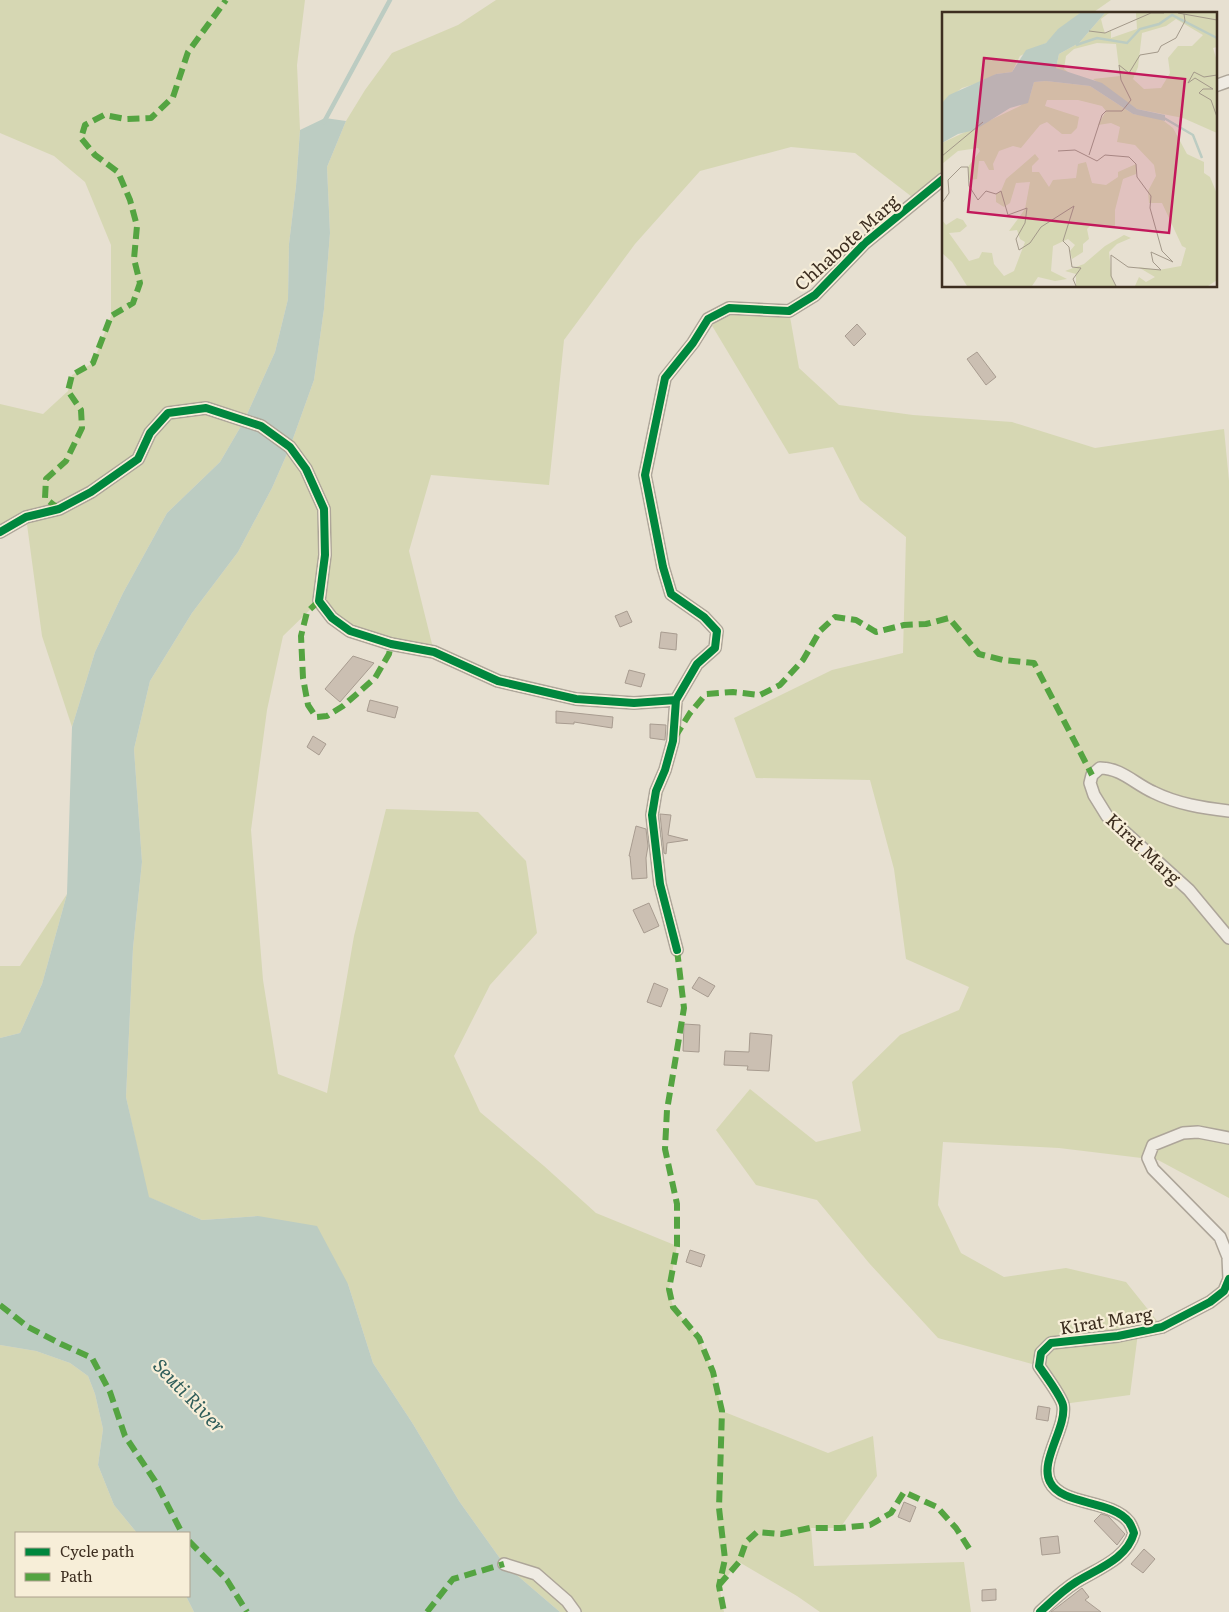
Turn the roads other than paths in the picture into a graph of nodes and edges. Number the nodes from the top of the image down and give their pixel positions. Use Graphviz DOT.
graph roads {
  1 [pos="1229,82"];
  2 [pos="1216,86"];
  3 [pos="942,180"];
  4 [pos="0,532"];
  5 [pos="676,700"];
  6 [pos="1229,811"];
  7 [pos="1229,938"];
  8 [pos="677,950"];
  9 [pos="1229,1138"];
  10 [pos="1229,1279"];
  11 [pos="504,1564"];
  12 [pos="575,1612"];
  13 [pos="1040,1612"];
  1 -- 2 [label="street"];
  3 -- 5 [label="street, Chhabote Marg"];
  4 -- 5 [label="street"];
  5 -- 8 [label="street, Chhabote Marg"];
  6 -- 7 [label="street, Kirat Marg"];
  9 -- 10 [label="street, Kirat Marg"];
  10 -- 13 [label="street, Kirat Marg"];
  11 -- 12 [label="street"];
}
